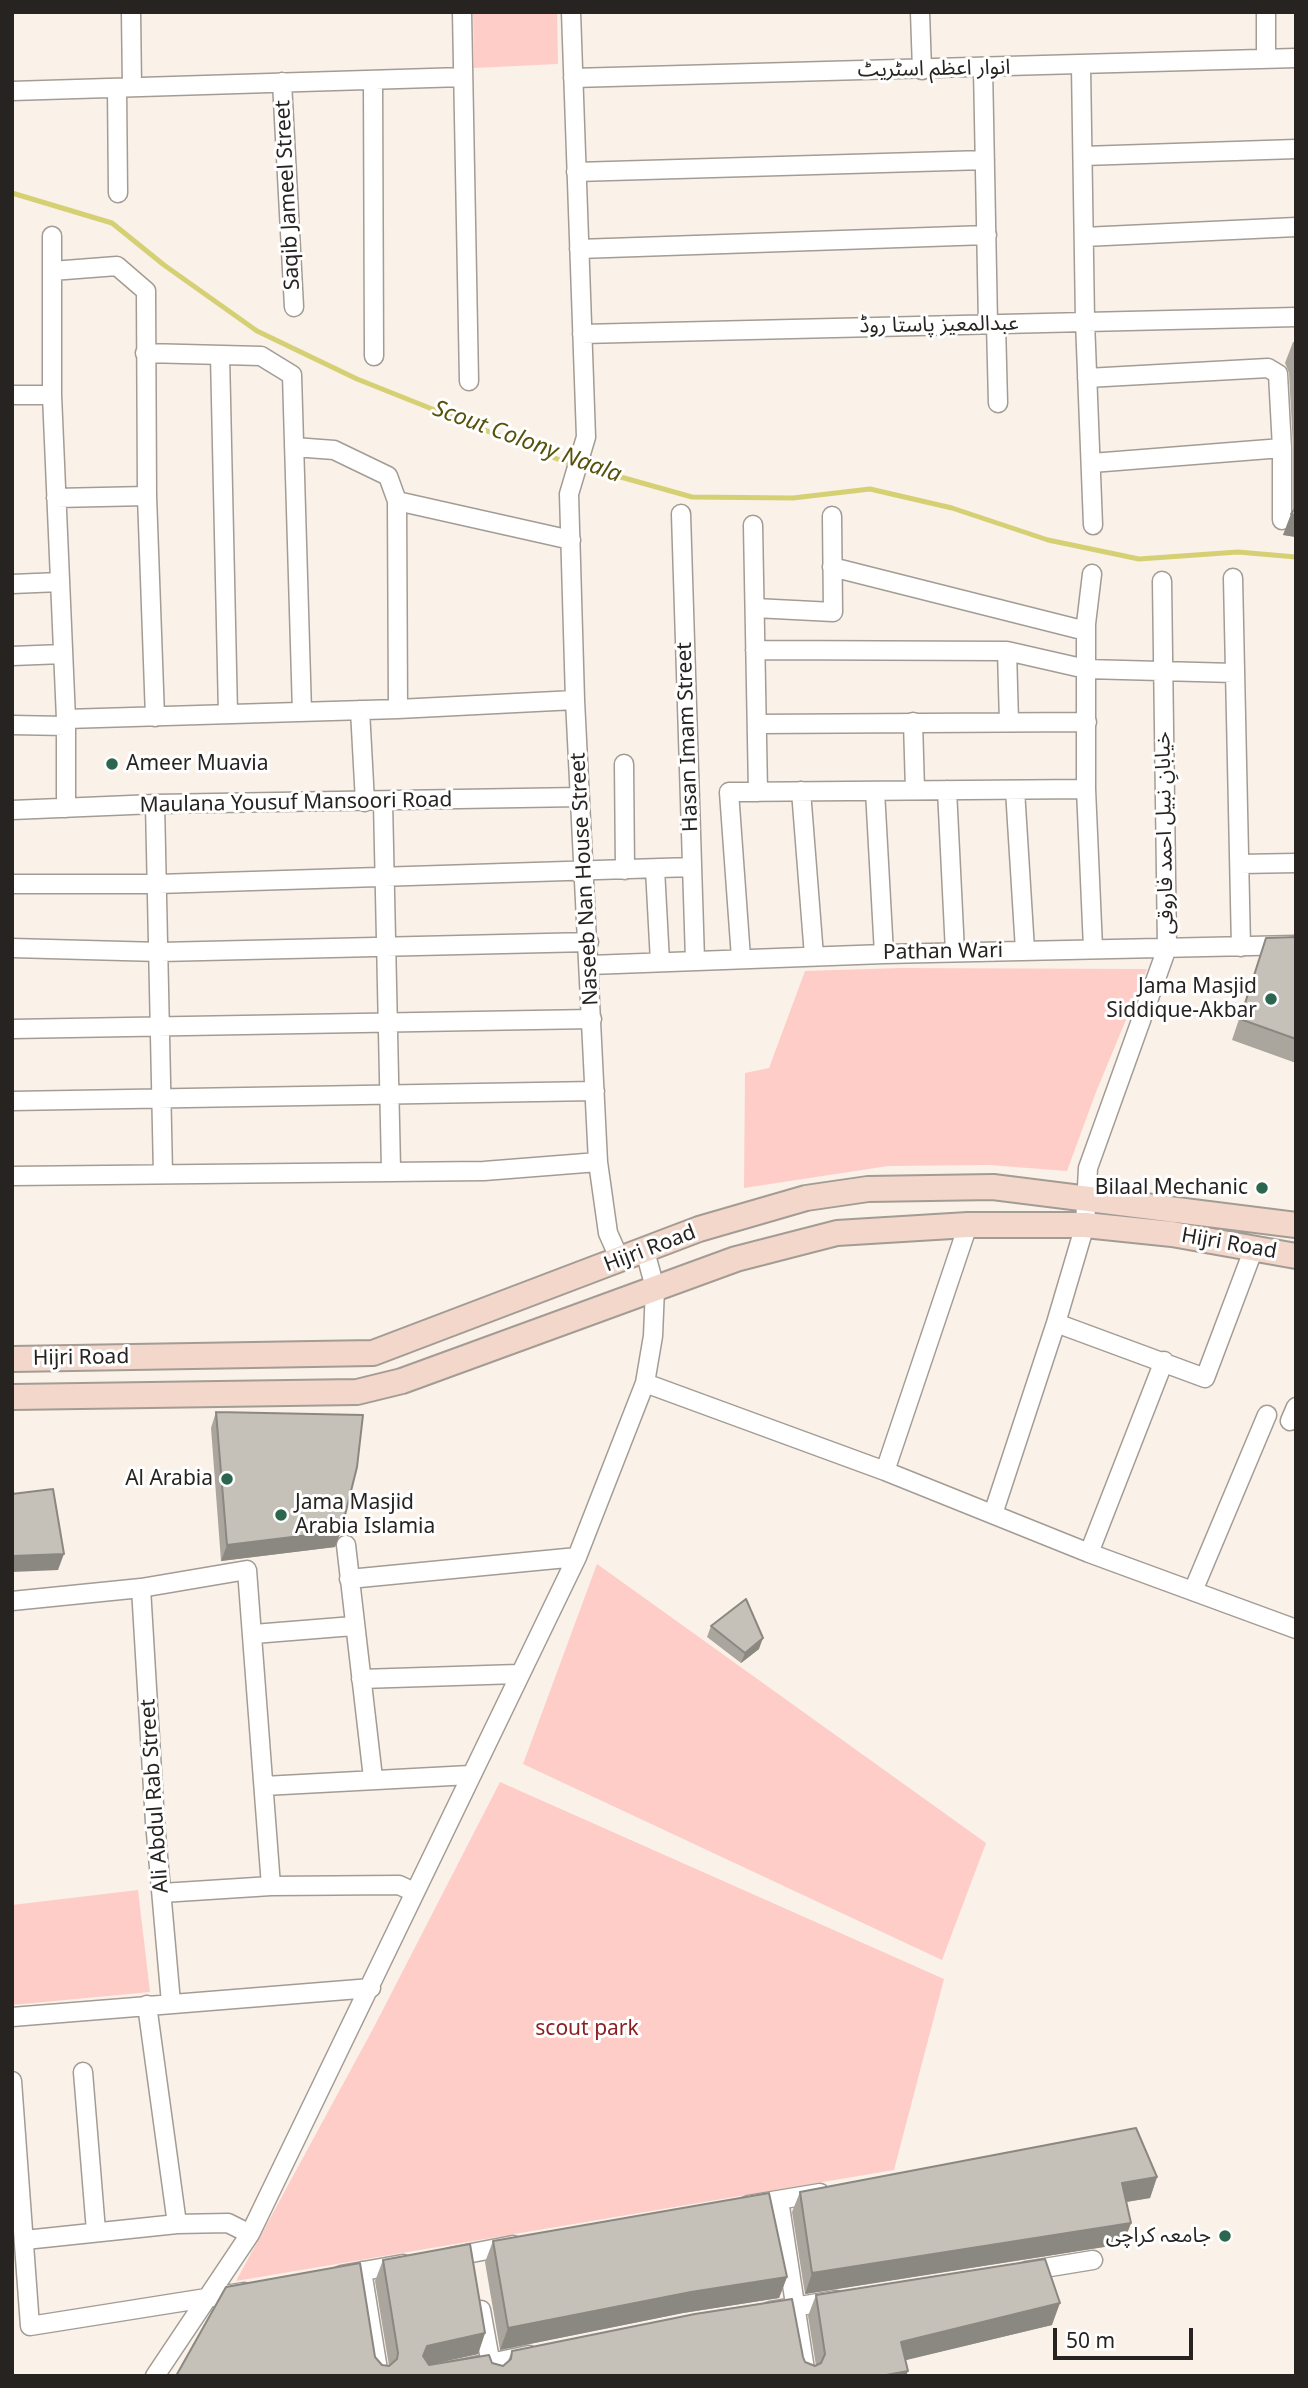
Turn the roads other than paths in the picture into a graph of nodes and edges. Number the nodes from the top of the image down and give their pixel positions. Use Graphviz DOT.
graph roads {
  1 [pos="131,12"];
  2 [pos="462,12"];
  3 [pos="571,12"];
  4 [pos="920,12"];
  5 [pos="1266,12"];
  6 [pos="1296,58"];
  7 [pos="1266,59"];
  8 [pos="1082,66"];
  9 [pos="983,68"];
  10 [pos="922,69"];
  11 [pos="463,77"];
  12 [pos="573,78"];
  13 [pos="373,80"];
  14 [pos="282,82"];
  15 [pos="124,88"];
  16 [pos="12,91"];
  17 [pos="1296,149"];
  18 [pos="1083,156"];
  19 [pos="985,160"];
  20 [pos="576,172"];
  21 [pos="118,193"];
  22 [pos="1296,226"];
  23 [pos="987,235"];
  24 [pos="52,236"];
  25 [pos="1084,237"];
  26 [pos="579,249"];
  27 [pos="51,271"];
  28 [pos="294,307"];
  29 [pos="1296,317"];
  30 [pos="1085,321"];
  31 [pos="992,324"];
  32 [pos="582,334"];
  33 [pos="145,353"];
  34 [pos="220,355"];
  35 [pos="374,356"];
  36 [pos="1087,378"];
  37 [pos="469,381"];
  38 [pos="12,395"];
  39 [pos="52,395"];
  40 [pos="998,403"];
  41 [pos="295,447"];
  42 [pos="1282,448"];
  43 [pos="1092,463"];
  44 [pos="147,496"];
  45 [pos="56,499"];
  46 [pos="397,501"];
  47 [pos="681,514"];
  48 [pos="832,516"];
  49 [pos="1282,520"];
  50 [pos="753,525"];
  51 [pos="1093,525"];
  52 [pos="571,540"];
  53 [pos="832,567"];
  54 [pos="1091,574"];
  55 [pos="1233,578"];
  56 [pos="1162,581"];
  57 [pos="60,582"];
  58 [pos="12,584"];
  59 [pos="755,608"];
  60 [pos="1086,631"];
  61 [pos="755,650"];
  62 [pos="1007,651"];
  63 [pos="63,654"];
  64 [pos="12,656"];
  65 [pos="1086,669"];
  66 [pos="1162,670"];
  67 [pos="1234,673"];
  68 [pos="575,700"];
  69 [pos="398,709"];
  70 [pos="360,710"];
  71 [pos="302,712"];
  72 [pos="228,714"];
  73 [pos="155,717"];
  74 [pos="66,722"];
  75 [pos="913,722"];
  76 [pos="1009,722"];
  77 [pos="1087,722"];
  78 [pos="757,724"];
  79 [pos="12,725"];
  80 [pos="624,764"];
  81 [pos="1086,789"];
  82 [pos="915,790"];
  83 [pos="947,790"];
  84 [pos="1015,790"];
  85 [pos="801,791"];
  86 [pos="875,791"];
  87 [pos="758,792"];
  88 [pos="580,797"];
  89 [pos="365,802"];
  90 [pos="383,802"];
  91 [pos="155,804"];
  92 [pos="66,808"];
  93 [pos="12,810"];
  94 [pos="1296,863"];
  95 [pos="1240,864"];
  96 [pos="692,867"];
  97 [pos="655,869"];
  98 [pos="625,870"];
  99 [pos="584,872"];
  100 [pos="385,878"];
  101 [pos="12,884"];
  102 [pos="158,884"];
  103 [pos="589,942"];
  104 [pos="1296,945"];
  105 [pos="387,946"];
  106 [pos="1241,947"];
  107 [pos="12,948"];
  108 [pos="1093,948"];
  109 [pos="1167,948"];
  110 [pos="1025,950"];
  111 [pos="160,952"];
  112 [pos="955,952"];
  113 [pos="884,954"];
  114 [pos="814,956"];
  115 [pos="741,958"];
  116 [pos="695,960"];
  117 [pos="660,962"];
  118 [pos="590,965"];
  119 [pos="592,1020"];
  120 [pos="388,1023"];
  121 [pos="161,1027"];
  122 [pos="12,1030"];
  123 [pos="595,1091"];
  124 [pos="389,1095"];
  125 [pos="162,1098"];
  126 [pos="12,1101"];
  127 [pos="598,1162"];
  128 [pos="391,1169"];
  129 [pos="163,1174"];
  130 [pos="12,1176"];
  131 [pos="1088,1197"];
  132 [pos="968,1225"];
  133 [pos="1084,1225"];
  134 [pos="1296,1225"];
  135 [pos="1254,1248"];
  136 [pos="645,1251"];
  137 [pos="1296,1256"];
  138 [pos="620,1260"];
  139 [pos="655,1288"];
  140 [pos="1056,1323"];
  141 [pos="12,1359"];
  142 [pos="1164,1361"];
  143 [pos="645,1383"];
  144 [pos="12,1397"];
  145 [pos="1267,1415"];
  146 [pos="885,1471"];
  147 [pos="993,1514"];
  148 [pos="346,1545"];
  149 [pos="1090,1553"];
  150 [pos="577,1557"];
  151 [pos="349,1579"];
  152 [pos="141,1588"];
  153 [pos="1193,1591"];
  154 [pos="12,1601"];
  155 [pos="353,1626"];
  156 [pos="1295,1628"];
  157 [pos="254,1634"];
  158 [pos="518,1674"];
  159 [pos="361,1679"];
  160 [pos="470,1775"];
  161 [pos="373,1778"];
  162 [pos="264,1786"];
  163 [pos="271,1886"];
  164 [pos="414,1892"];
  165 [pos="162,1893"];
  166 [pos="371,1987"];
  167 [pos="172,2003"];
  168 [pos="147,2005"];
  169 [pos="12,2017"];
  170 [pos="83,2072"];
  171 [pos="12,2081"];
  172 [pos="831,2191"];
  173 [pos="779,2200"];
  174 [pos="726,2208"];
  175 [pos="177,2224"];
  176 [pos="96,2231"];
  177 [pos="250,2234"];
  178 [pos="25,2240"];
  179 [pos="526,2243"];
  180 [pos="1093,2260"];
  181 [pos="362,2271"];
  182 [pos="1012,2273"];
  183 [pos="324,2278"];
  184 [pos="260,2289"];
  185 [pos="479,2294"];
  186 [pos="209,2298"];
  187 [pos="849,2298"];
  188 [pos="795,2307"];
  189 [pos="754,2313"];
  190 [pos="542,2353"];
  191 [pos="492,2369"];
  192 [pos="155,2376"];
  193 [pos="379,2376"];
  194 [pos="426,2376"];
  195 [pos="806,2376"];
  1 -- 15 [label="street"];
  2 -- 11 [label="street"];
  3 -- 12 [label="street, Naseeb Nan House Street"];
  4 -- 10 [label="street"];
  5 -- 7 [label="street"];
  6 -- 7 [label="street, انوار اعظم اسٹریٹ"];
  7 -- 8 [label="street, انوار اعظم اسٹریٹ"];
  8 -- 9 [label="street, انوار اعظم اسٹریٹ"];
  8 -- 18 [label="street"];
  9 -- 10 [label="street, انوار اعظم اسٹریٹ"];
  9 -- 19 [label="street"];
  10 -- 12 [label="street, انوار اعظم اسٹریٹ"];
  11 -- 13 [label="street"];
  11 -- 37 [label="street"];
  12 -- 20 [label="street, Naseeb Nan House Street"];
  13 -- 14 [label="street"];
  13 -- 35 [label="street"];
  14 -- 15 [label="street"];
  14 -- 28 [label="street, Saqib Jameel Street"];
  15 -- 16 [label="street"];
  15 -- 21 [label="street"];
  17 -- 18 [label="street"];
  18 -- 25 [label="street"];
  19 -- 20 [label="street"];
  19 -- 23 [label="street"];
  20 -- 26 [label="street, Naseeb Nan House Street"];
  22 -- 25 [label="street"];
  23 -- 26 [label="street"];
  23 -- 31 [label="street"];
  24 -- 27 [label="street"];
  25 -- 30 [label="street"];
  26 -- 32 [label="street, Naseeb Nan House Street"];
  27 -- 33 [label="street"];
  27 -- 39 [label="street"];
  29 -- 30 [label="street, عبدالمعیز پاستا روڈ"];
  30 -- 31 [label="street, عبدالمعیز پاستا روڈ"];
  30 -- 36 [label="street"];
  31 -- 32 [label="street, عبدالمعیز پاستا روڈ"];
  31 -- 40 [label="street"];
  32 -- 52 [label="street, Naseeb Nan House Street"];
  33 -- 34 [label="street"];
  33 -- 44 [label="street"];
  34 -- 41 [label="street"];
  34 -- 72 [label="street"];
  36 -- 42 [label="street"];
  36 -- 43 [label="street"];
  38 -- 39 [label="street"];
  39 -- 45 [label="street"];
  41 -- 46 [label="street"];
  41 -- 71 [label="street"];
  42 -- 43 [label="street"];
  42 -- 49 [label="street"];
  43 -- 51 [label="street"];
  44 -- 45 [label="street"];
  44 -- 73 [label="street"];
  45 -- 57 [label="street"];
  46 -- 52 [label="street"];
  46 -- 69 [label="street"];
  47 -- 96 [label="street, Hasan Imam Street"];
  48 -- 53 [label="street"];
  50 -- 59 [label="street"];
  52 -- 68 [label="street, Naseeb Nan House Street"];
  53 -- 59 [label="street"];
  53 -- 60 [label="street"];
  54 -- 60 [label="street"];
  55 -- 67 [label="street"];
  56 -- 66 [label="street, خیابانِ نبیل احمد فاروقی"];
  57 -- 58 [label="street"];
  57 -- 63 [label="street"];
  59 -- 61 [label="street"];
  60 -- 65 [label="street"];
  61 -- 62 [label="street"];
  61 -- 78 [label="street"];
  62 -- 65 [label="street"];
  62 -- 76 [label="street"];
  63 -- 64 [label="street"];
  63 -- 74 [label="street"];
  65 -- 66 [label="street"];
  65 -- 77 [label="street"];
  66 -- 67 [label="street"];
  66 -- 109 [label="street, خیابانِ نبیل احمد فاروقی"];
  67 -- 95 [label="street"];
  68 -- 69 [label="street"];
  68 -- 88 [label="street, Naseeb Nan House Street"];
  69 -- 70 [label="street"];
  70 -- 71 [label="street"];
  70 -- 89 [label="street"];
  71 -- 72 [label="street"];
  72 -- 73 [label="street"];
  73 -- 74 [label="street"];
  74 -- 79 [label="street"];
  74 -- 92 [label="street"];
  75 -- 76 [label="street"];
  75 -- 78 [label="street"];
  75 -- 82 [label="street"];
  76 -- 77 [label="street"];
  77 -- 81 [label="street"];
  78 -- 87 [label="street"];
  80 -- 98 [label="street"];
  81 -- 84 [label="street"];
  81 -- 108 [label="street"];
  82 -- 83 [label="street"];
  82 -- 86 [label="street"];
  83 -- 84 [label="street"];
  83 -- 112 [label="street"];
  84 -- 110 [label="street"];
  85 -- 86 [label="street"];
  85 -- 87 [label="street"];
  85 -- 114 [label="street"];
  86 -- 113 [label="street"];
  87 -- 115 [label="street"];
  88 -- 90 [label="street, Maulana Yousuf Mansoori Road"];
  88 -- 99 [label="street, Naseeb Nan House Street"];
  89 -- 90 [label="street, Maulana Yousuf Mansoori Road"];
  89 -- 91 [label="street, Maulana Yousuf Mansoori Road"];
  90 -- 100 [label="street"];
  91 -- 92 [label="street, Maulana Yousuf Mansoori Road"];
  91 -- 102 [label="street"];
  92 -- 93 [label="street, Maulana Yousuf Mansoori Road"];
  94 -- 95 [label="street"];
  95 -- 106 [label="street"];
  96 -- 97 [label="street"];
  96 -- 116 [label="street, Hasan Imam Street"];
  97 -- 98 [label="street"];
  97 -- 117 [label="street"];
  98 -- 99 [label="street"];
  99 -- 100 [label="street"];
  99 -- 103 [label="street, Naseeb Nan House Street"];
  100 -- 102 [label="street"];
  100 -- 105 [label="street"];
  101 -- 102 [label="street"];
  102 -- 111 [label="street"];
  103 -- 105 [label="street"];
  103 -- 118 [label="street, Naseeb Nan House Street"];
  104 -- 106 [label="street, Pathan Wari"];
  105 -- 111 [label="street"];
  105 -- 120 [label="street"];
  106 -- 109 [label="street, Pathan Wari"];
  107 -- 111 [label="street"];
  108 -- 109 [label="street, Pathan Wari"];
  108 -- 110 [label="street, Pathan Wari"];
  109 -- 131 [label="street, خیابانِ نبیل احمد فاروقی"];
  110 -- 112 [label="street, Pathan Wari"];
  111 -- 121 [label="street"];
  112 -- 113 [label="street, Pathan Wari"];
  113 -- 114 [label="street, Pathan Wari"];
  114 -- 115 [label="street, Pathan Wari"];
  115 -- 116 [label="street, Pathan Wari"];
  116 -- 117 [label="street, Pathan Wari"];
  117 -- 118 [label="street, Pathan Wari"];
  118 -- 119 [label="street, Naseeb Nan House Street"];
  119 -- 120 [label="street"];
  119 -- 123 [label="street, Naseeb Nan House Street"];
  120 -- 121 [label="street"];
  120 -- 124 [label="street"];
  121 -- 122 [label="street"];
  121 -- 125 [label="street"];
  123 -- 124 [label="street"];
  123 -- 127 [label="street, Naseeb Nan House Street"];
  124 -- 125 [label="street"];
  124 -- 128 [label="street"];
  125 -- 126 [label="street"];
  125 -- 129 [label="street"];
  127 -- 128 [label="street"];
  127 -- 138 [label="street, Naseeb Nan House Street"];
  128 -- 129 [label="street"];
  129 -- 130 [label="street"];
  131 -- 133 [label="street, خیابانِ نبیل احمد فاروقی"];
  131 -- 134 [label="main road, Hijri Road"];
  131 -- 136 [label="main road, Hijri Road"];
  132 -- 133 [label="main road, Hijri Road"];
  132 -- 139 [label="main road, Hijri Road"];
  132 -- 146 [label="street"];
  133 -- 135 [label="main road, Hijri Road"];
  133 -- 140 [label="street, خیابانِ نبیل احمد فاروقی"];
  135 -- 137 [label="main road, Hijri Road"];
  135 -- 142 [label="street"];
  136 -- 138 [label="main road, Hijri Road"];
  136 -- 139 [label="street"];
  138 -- 141 [label="main road, Hijri Road"];
  139 -- 143 [label="street"];
  139 -- 144 [label="main road, Hijri Road"];
  140 -- 142 [label="street"];
  140 -- 147 [label="street, خیابانِ نبیل احمد فاروقی"];
  142 -- 149 [label="street"];
  143 -- 146 [label="street"];
  143 -- 150 [label="street"];
  145 -- 153 [label="street"];
  146 -- 147 [label="street"];
  147 -- 149 [label="street"];
  148 -- 151 [label="street"];
  149 -- 153 [label="street"];
  150 -- 151 [label="street"];
  150 -- 158 [label="street"];
  151 -- 155 [label="street"];
  152 -- 154 [label="street"];
  152 -- 157 [label="street"];
  152 -- 165 [label="street, Ali Abdul Rab Street"];
  153 -- 156 [label="street"];
  155 -- 157 [label="street"];
  155 -- 159 [label="street"];
  157 -- 162 [label="street"];
  158 -- 159 [label="street"];
  158 -- 160 [label="street"];
  159 -- 161 [label="street"];
  160 -- 161 [label="street"];
  160 -- 164 [label="street"];
  161 -- 162 [label="street"];
  162 -- 163 [label="street"];
  163 -- 164 [label="street"];
  163 -- 165 [label="street"];
  164 -- 166 [label="street"];
  165 -- 167 [label="street, Ali Abdul Rab Street"];
  166 -- 167 [label="street"];
  166 -- 177 [label="street"];
  167 -- 168 [label="street"];
  168 -- 169 [label="street"];
  168 -- 175 [label="street"];
  170 -- 176 [label="street"];
  171 -- 178 [label="street"];
  172 -- 173 [label="street"];
  173 -- 174 [label="street"];
  173 -- 188 [label="street"];
  175 -- 176 [label="street"];
  175 -- 177 [label="street"];
  176 -- 178 [label="street"];
  177 -- 186 [label="street"];
  178 -- 186 [label="street"];
  179 -- 181 [label="street"];
  180 -- 182 [label="street"];
  181 -- 183 [label="street"];
  181 -- 193 [label="street"];
  184 -- 186 [label="street"];
  185 -- 191 [label="street"];
  186 -- 192 [label="street"];
  187 -- 188 [label="street"];
  188 -- 189 [label="street"];
  188 -- 195 [label="street"];
  190 -- 191 [label="street"];
  191 -- 194 [label="street"];
}
